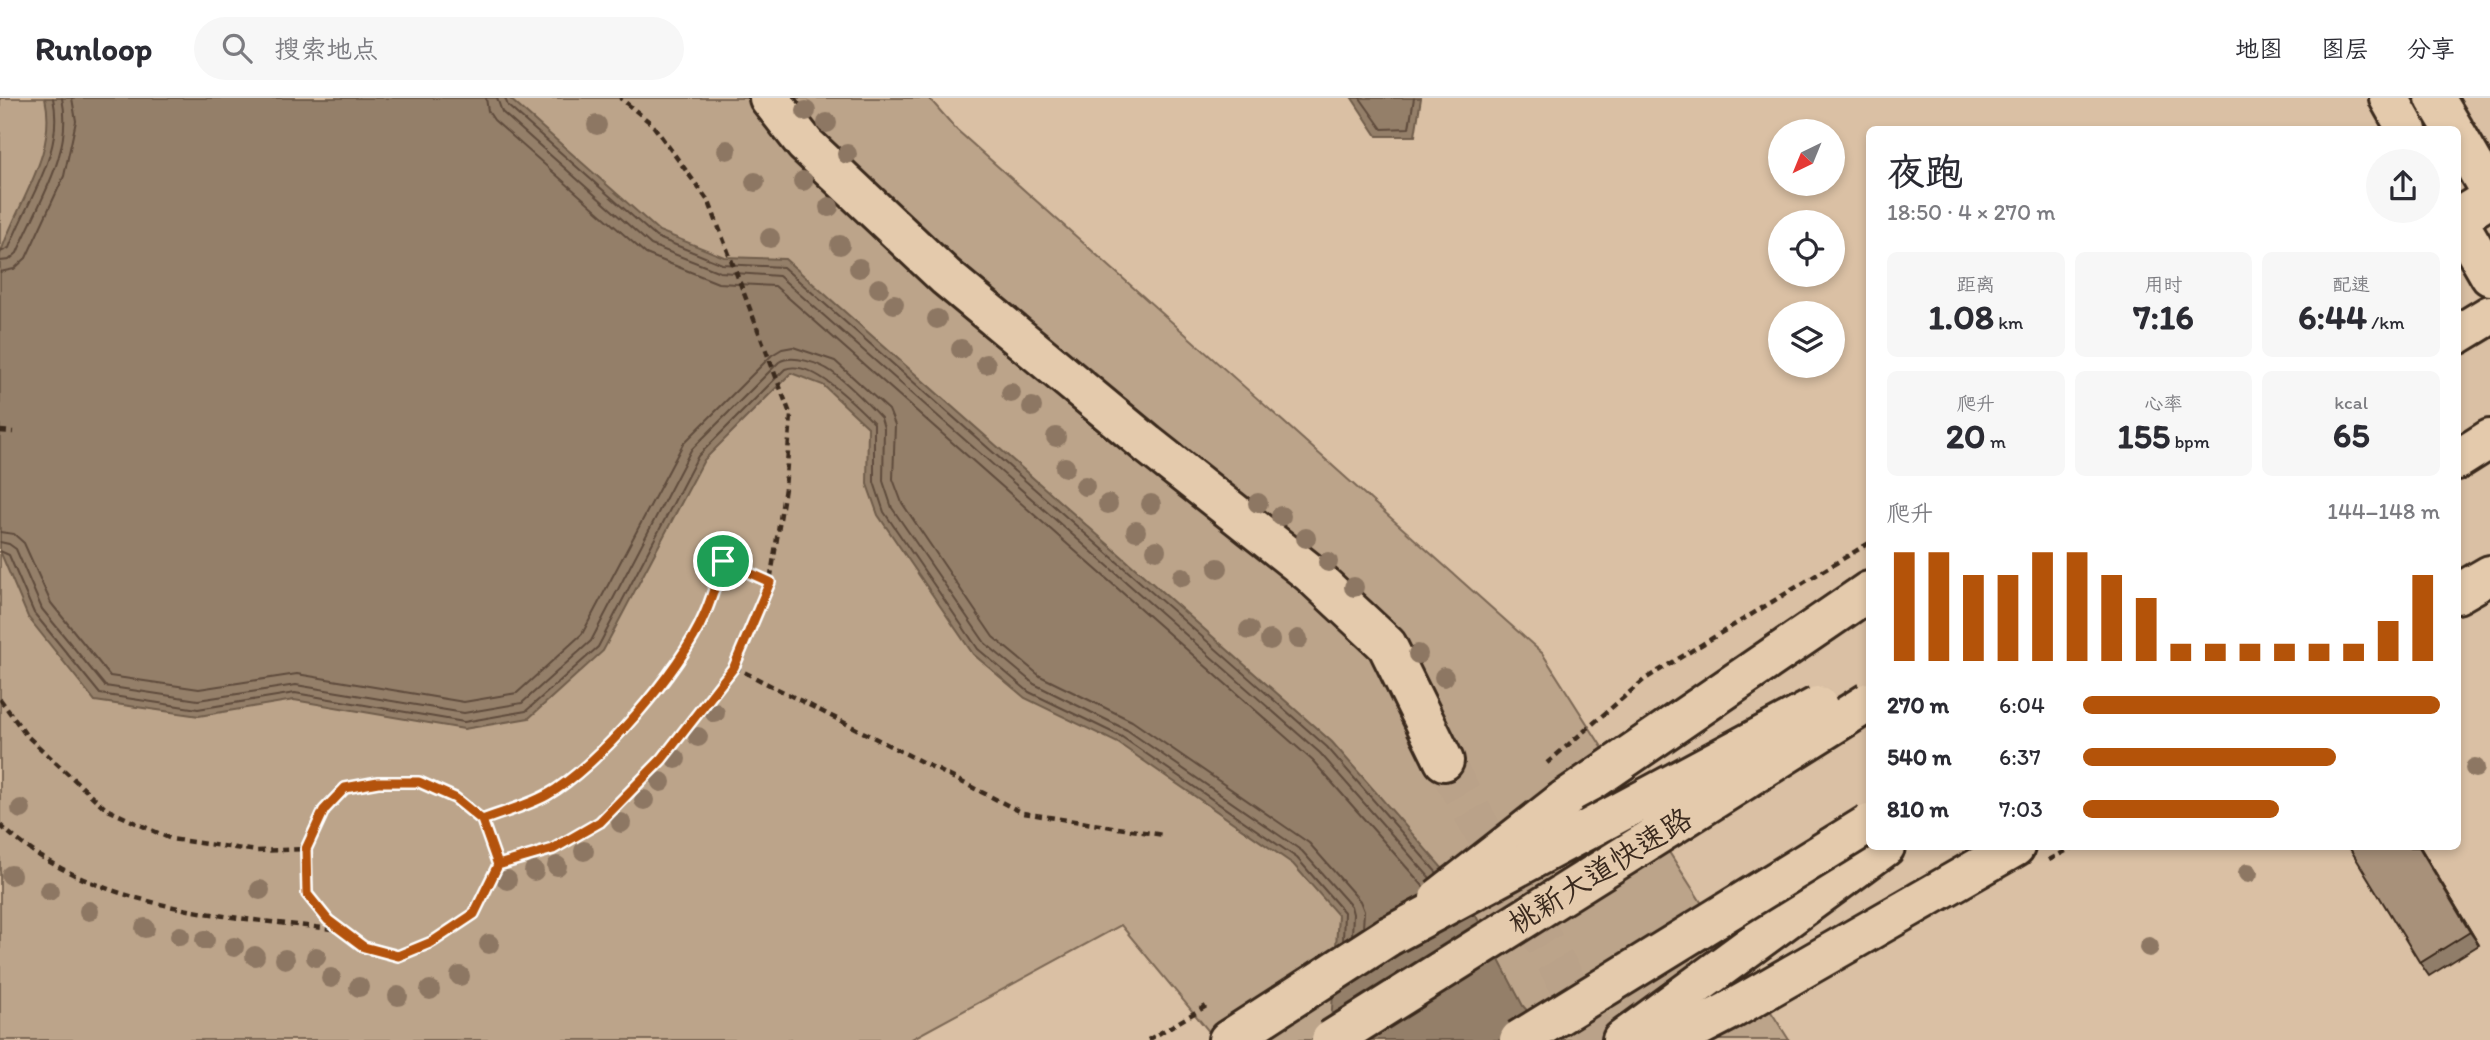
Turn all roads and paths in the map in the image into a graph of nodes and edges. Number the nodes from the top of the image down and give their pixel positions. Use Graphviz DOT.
graph roads {
  1 [pos="620,98"];
  2 [pos="769,98"];
  3 [pos="2389,98"];
  4 [pos="2435,98"];
  5 [pos="2405,126"];
  6 [pos="2452,126"];
  7 [pos="2461,142"];
  8 [pos="2490,192"];
  9 [pos="2490,198"];
  10 [pos="2461,216"];
  11 [pos="2461,226"];
  12 [pos="2490,276"];
  13 [pos="2490,315"];
  14 [pos="2461,333"];
  15 [pos="0,431"];
  16 [pos="13,432"];
  17 [pos="2490,439"];
  18 [pos="2461,457"];
  19 [pos="2490,575"];
  20 [pos="770,582"];
  21 [pos="2461,592"];
  22 [pos="1866,593"];
  23 [pos="734,667"];
  24 [pos="1866,681"];
  25 [pos="0,699"];
  26 [pos="1866,704"];
  27 [pos="1444,761"];
  28 [pos="482,820"];
  29 [pos="0,825"];
  30 [pos="1866,826"];
  31 [pos="1163,835"];
  32 [pos="306,849"];
  33 [pos="1881,850"];
  34 [pos="2010,850"];
  35 [pos="498,865"];
  36 [pos="341,930"];
  37 [pos="1390,936"];
  38 [pos="1241,1032"];
  39 [pos="1331,1040"];
  40 [pos="1519,1040"];
  41 [pos="1622,1040"];
  42 [pos="1673,1040"];
  1 -- 20 [label="path"];
  2 -- 27 [label="main road"];
  3 -- 5 [label="main road"];
  4 -- 6 [label="main road"];
  7 -- 8 [label="main road"];
  9 -- 10 [label="main road"];
  11 -- 12 [label="main road"];
  13 -- 14 [label="main road"];
  15 -- 16 [label="path"];
  17 -- 18 [label="main road"];
  19 -- 21 [label="main road"];
  20 -- 23 [label="path"];
  20 -- 28 [label="path"];
  22 -- 37 [label="main road, bridge"];
  23 -- 31 [label="path"];
  23 -- 35 [label="path"];
  24 -- 37 [label="main road, bridge"];
  25 -- 32 [label="path"];
  26 -- 39 [label="main road, 桃新大道快速路, bridge"];
  28 -- 32 [label="path"];
  28 -- 35 [label="path"];
  29 -- 36 [label="path"];
  30 -- 40 [label="main road, bridge"];
  32 -- 36 [label="path"];
  33 -- 41 [label="main road"];
  34 -- 42 [label="main road"];
  35 -- 36 [label="path"];
  37 -- 38 [label="main road"];
}
